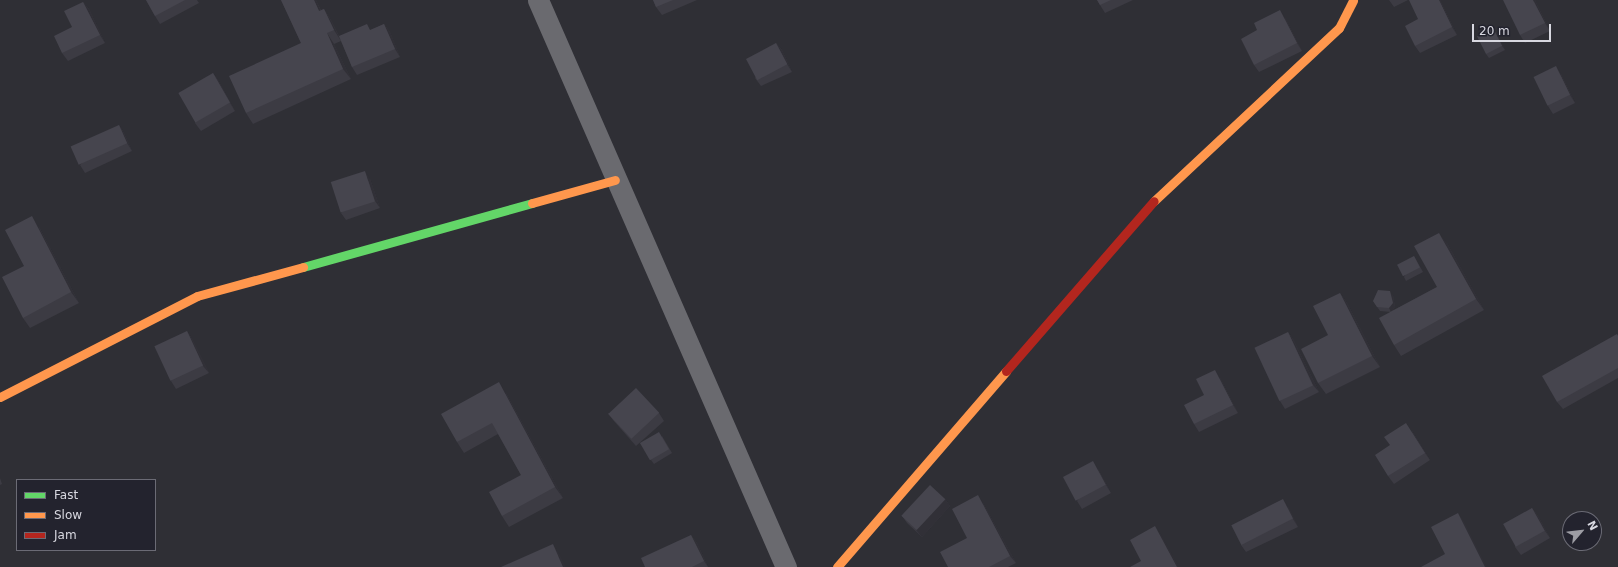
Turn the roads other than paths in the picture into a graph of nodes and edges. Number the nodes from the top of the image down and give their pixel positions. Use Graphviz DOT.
graph roads {
  1 [pos="538,0"];
  2 [pos="1353,0"];
  3 [pos="615,180"];
  4 [pos="0,397"];
  5 [pos="786,567"];
  6 [pos="837,567"];
  1 -- 3 [label="street"];
  2 -- 6 [label="street"];
  3 -- 4 [label="street"];
  3 -- 5 [label="street"];
}
